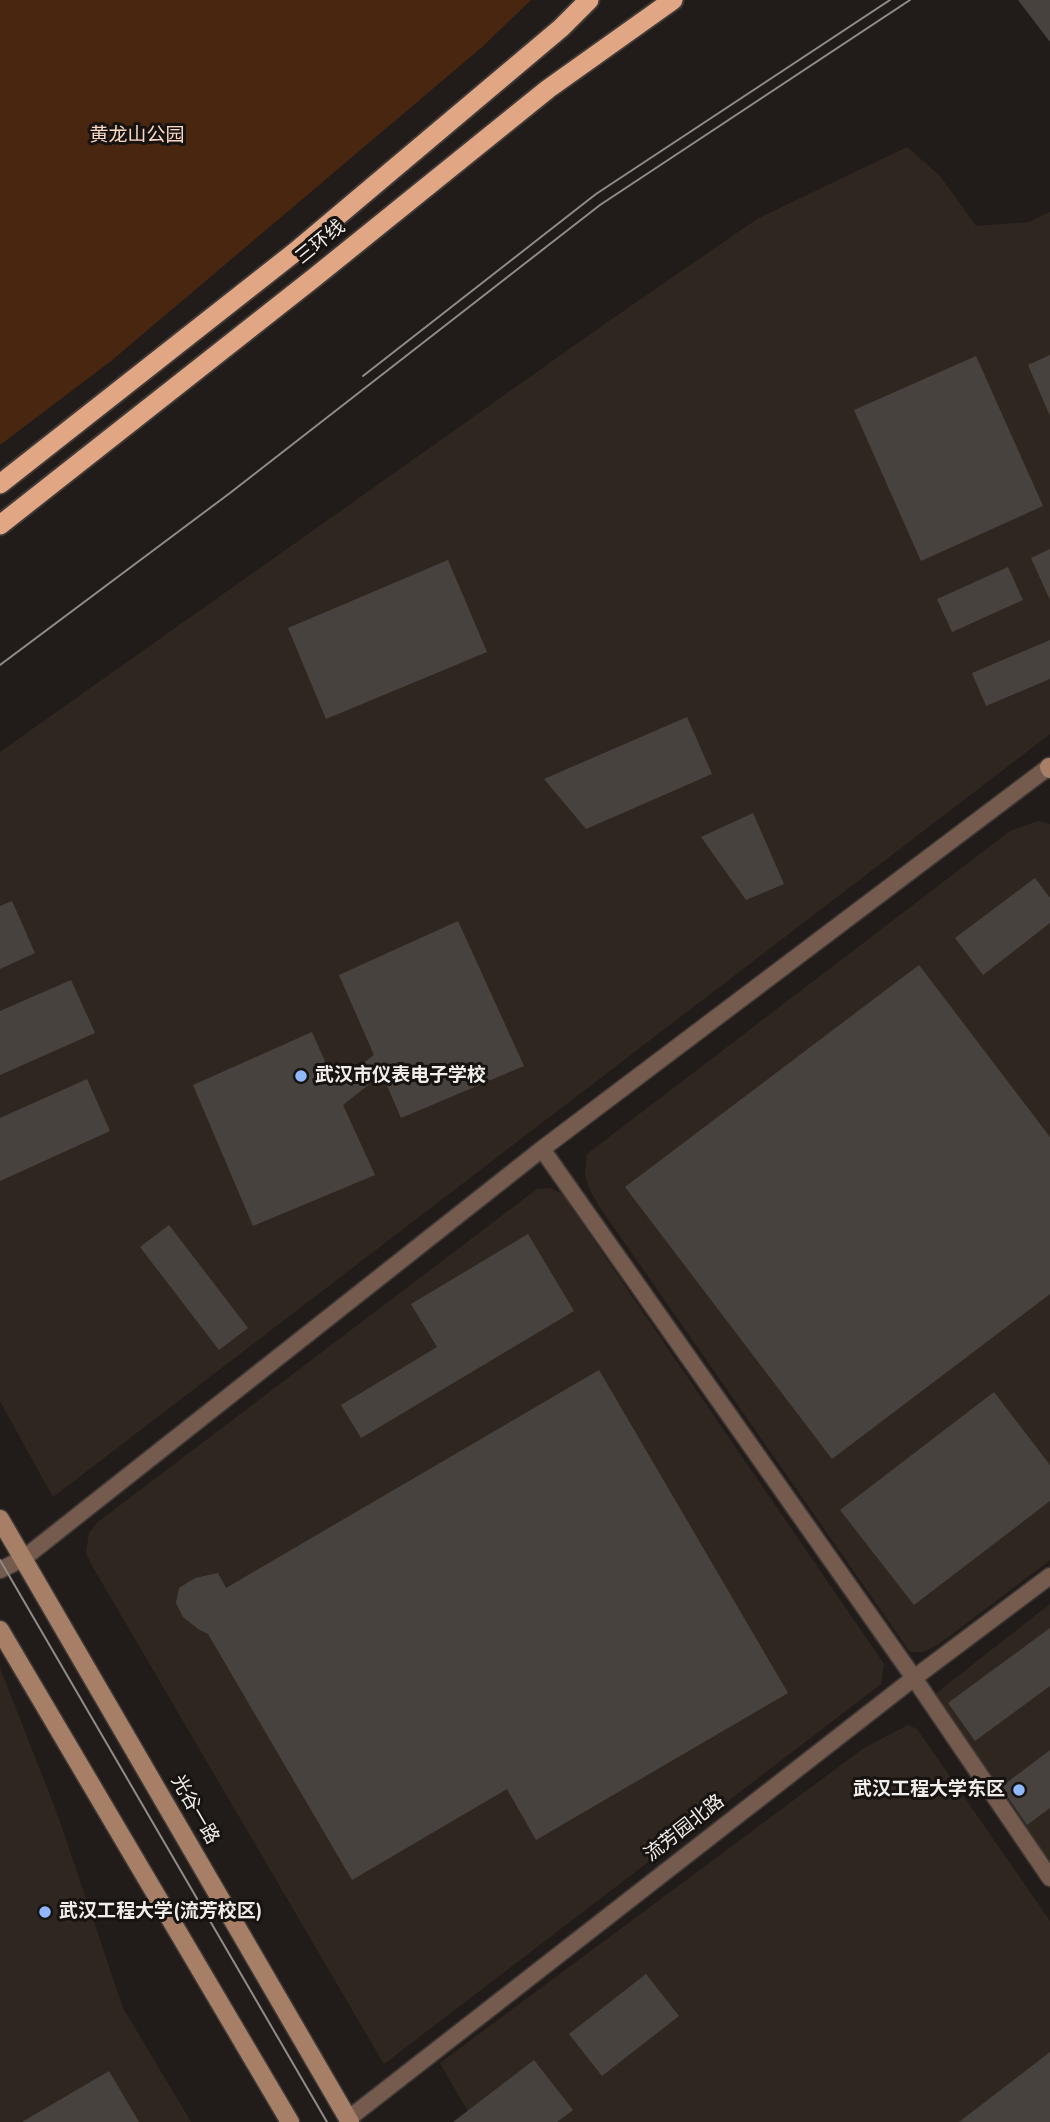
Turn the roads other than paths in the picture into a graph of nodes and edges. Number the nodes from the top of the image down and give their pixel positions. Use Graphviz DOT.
graph roads {
  1 [pos="592,0"];
  2 [pos="653,0"];
  3 [pos="673,0"];
  4 [pos="548,89"];
  5 [pos="0,484"];
  6 [pos="0,525"];
  7 [pos="1050,767"];
  8 [pos="542,1149"];
  9 [pos="0,1520"];
  10 [pos="24,1558"];
  11 [pos="0,1570"];
  12 [pos="1050,1576"];
  13 [pos="0,1630"];
  14 [pos="914,1678"];
  15 [pos="1050,1878"];
  16 [pos="349,2121"];
  17 [pos="290,2122"];
  1 -- 5 [label="highway, 三环线"];
  2 -- 4 [label="highway"];
  3 -- 4 [label="highway, 三环线"];
  4 -- 6 [label="highway, 三环线"];
  7 -- 8 [label="street"];
  8 -- 10 [label="street"];
  8 -- 14 [label="street"];
  9 -- 10 [label="main road, 光谷一路"];
  10 -- 11 [label="street"];
  10 -- 16 [label="main road, 光谷一路"];
  12 -- 14 [label="street, 流芳园北路"];
  13 -- 17 [label="main road"];
  14 -- 15 [label="street"];
  14 -- 16 [label="street, 流芳园北路"];
}
